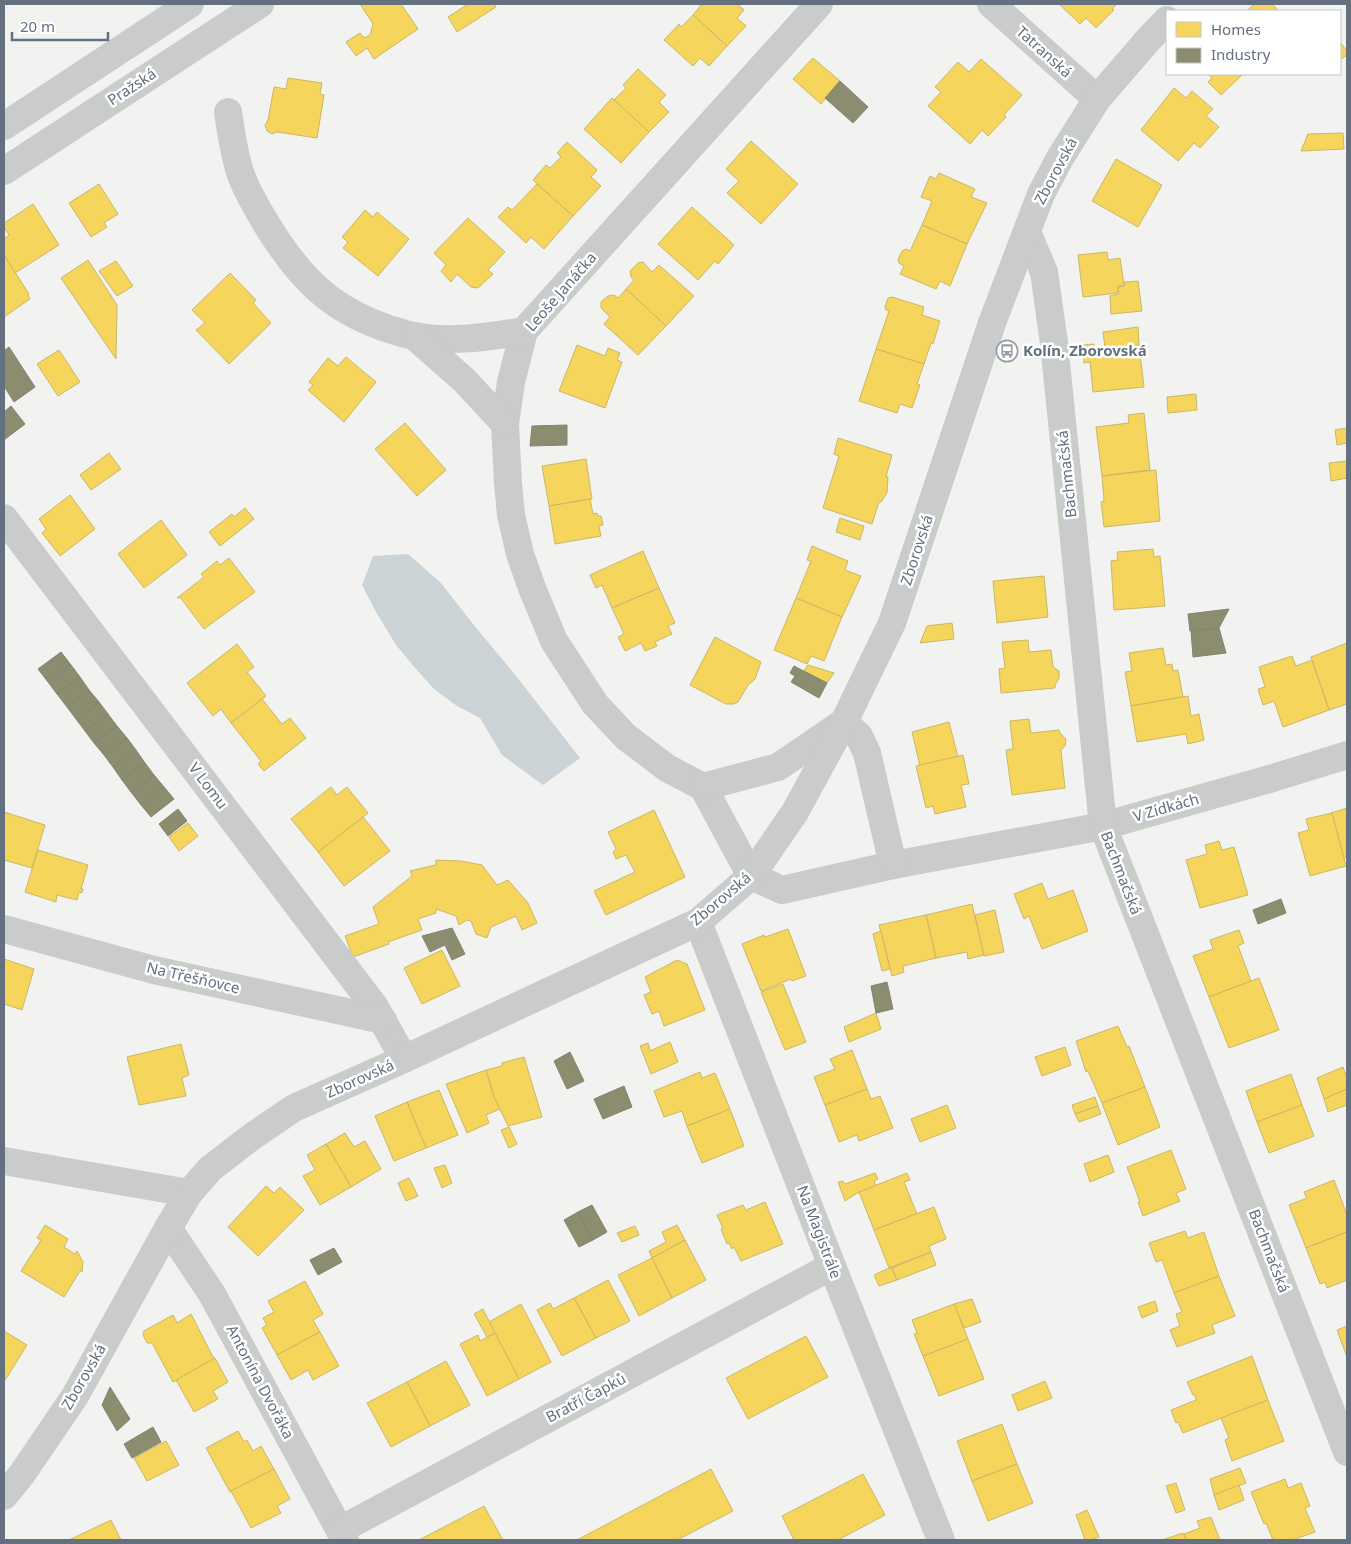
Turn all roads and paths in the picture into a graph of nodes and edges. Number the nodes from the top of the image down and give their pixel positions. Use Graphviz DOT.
graph roads {
  1 [pos="190,4"];
  2 [pos="260,4"];
  3 [pos="819,4"];
  4 [pos="991,4"];
  5 [pos="1166,21"];
  6 [pos="1097,100"];
  7 [pos="228,112"];
  8 [pos="4,126"];
  9 [pos="4,171"];
  10 [pos="1027,232"];
  11 [pos="524,331"];
  12 [pos="414,336"];
  13 [pos="505,424"];
  14 [pos="4,518"];
  15 [pos="844,722"];
  16 [pos="1347,755"];
  17 [pos="703,787"];
  18 [pos="1103,826"];
  19 [pos="893,865"];
  20 [pos="751,876"];
  21 [pos="698,922"];
  22 [pos="4,929"];
  23 [pos="383,1020"];
  24 [pos="404,1059"];
  25 [pos="4,1161"];
  26 [pos="189,1193"];
  27 [pos="168,1228"];
  28 [pos="832,1266"];
  29 [pos="1347,1452"];
  30 [pos="4,1496"];
  31 [pos="343,1535"];
  32 [pos="941,1540"];
  1 -- 8 [label="street"];
  2 -- 9 [label="street, Pražská"];
  3 -- 11 [label="street, Leoše Janáčka"];
  4 -- 6 [label="street, Tatranská"];
  5 -- 6 [label="street, Zborovská"];
  6 -- 10 [label="street, Zborovská"];
  7 -- 12 [label="street"];
  10 -- 15 [label="street, Zborovská"];
  10 -- 18 [label="street, Bachmačská"];
  11 -- 12 [label="street"];
  11 -- 13 [label="street, Leoše Janáčka"];
  12 -- 13 [label="street"];
  13 -- 17 [label="street, Leoše Janáčka"];
  14 -- 23 [label="street, V Lomu"];
  15 -- 17 [label="street"];
  15 -- 19 [label="street"];
  15 -- 20 [label="street, Zborovská"];
  16 -- 18 [label="street, V Zídkách"];
  17 -- 20 [label="street"];
  18 -- 19 [label="street, V Zídkách"];
  18 -- 29 [label="street, Bachmačská"];
  19 -- 20 [label="street, V Zídkách"];
  20 -- 21 [label="street, Zborovská"];
  21 -- 24 [label="street, Zborovská"];
  21 -- 28 [label="street, Na Magistrále"];
  22 -- 23 [label="street, Na Třešňovce"];
  23 -- 24 [label="street, V Lomu"];
  24 -- 26 [label="street, Zborovská"];
  25 -- 26 [label="street"];
  26 -- 27 [label="street, Zborovská"];
  27 -- 30 [label="street, Zborovská"];
  27 -- 31 [label="street, Antonína Dvořáka"];
  28 -- 31 [label="street, Bratří Čapků"];
  28 -- 32 [label="street, Na Magistrále"];
}
